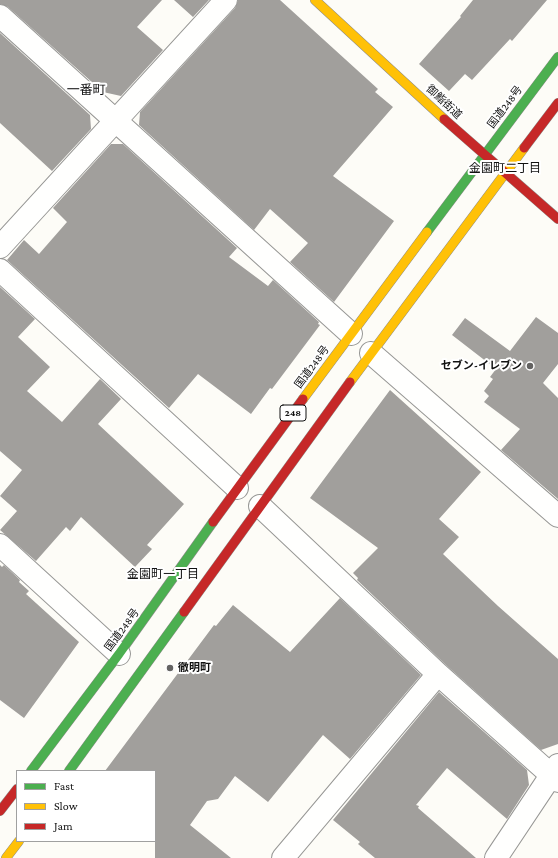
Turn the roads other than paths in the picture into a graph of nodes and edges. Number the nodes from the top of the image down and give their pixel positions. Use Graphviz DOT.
graph roads {
  1 [pos="226,0"];
  2 [pos="315,0"];
  3 [pos="0,16"];
  4 [pos="558,57"];
  5 [pos="558,103"];
  6 [pos="116,119"];
  7 [pos="484,156"];
  8 [pos="507,173"];
  9 [pos="558,219"];
  10 [pos="0,247"];
  11 [pos="0,270"];
  12 [pos="351,334"];
  13 [pos="371,352"];
  14 [pos="237,488"];
  15 [pos="260,506"];
  16 [pos="558,516"];
  17 [pos="0,546"];
  18 [pos="119,654"];
  19 [pos="438,674"];
  20 [pos="31,770"];
  21 [pos="70,770"];
  22 [pos="556,774"];
  23 [pos="16,790"];
  24 [pos="0,811"];
  25 [pos="18,842"];
  26 [pos="6,858"];
  27 [pos="283,858"];
  28 [pos="496,858"];
  1 -- 6 [label="street"];
  2 -- 7 [label="main road, 御鮨街道"];
  3 -- 6 [label="street"];
  4 -- 7 [label="main road, 国道248号 / 248"];
  5 -- 8 [label="main road, 248"];
  6 -- 10 [label="street"];
  6 -- 12 [label="street"];
  7 -- 8 [label="main road, 御鮨街道"];
  7 -- 12 [label="main road, 国道248号 / 248"];
  8 -- 9 [label="main road, 御鮨街道"];
  8 -- 13 [label="main road, 248"];
  11 -- 14 [label="street"];
  12 -- 14 [label="main road, 国道248号 / 248"];
  13 -- 15 [label="main road, 248"];
  13 -- 16 [label="street"];
  14 -- 18 [label="main road, 国道248号 / 248"];
  15 -- 19 [label="street"];
  15 -- 21 [label="main road, 248"];
  17 -- 18 [label="street"];
  18 -- 20 [label="main road, 国道248号 / 248"];
  19 -- 22 [label="street"];
  19 -- 27 [label="street"];
  22 -- 28 [label="street"];
  23 -- 24 [label="main road"];
  25 -- 26 [label="main road"];
}
